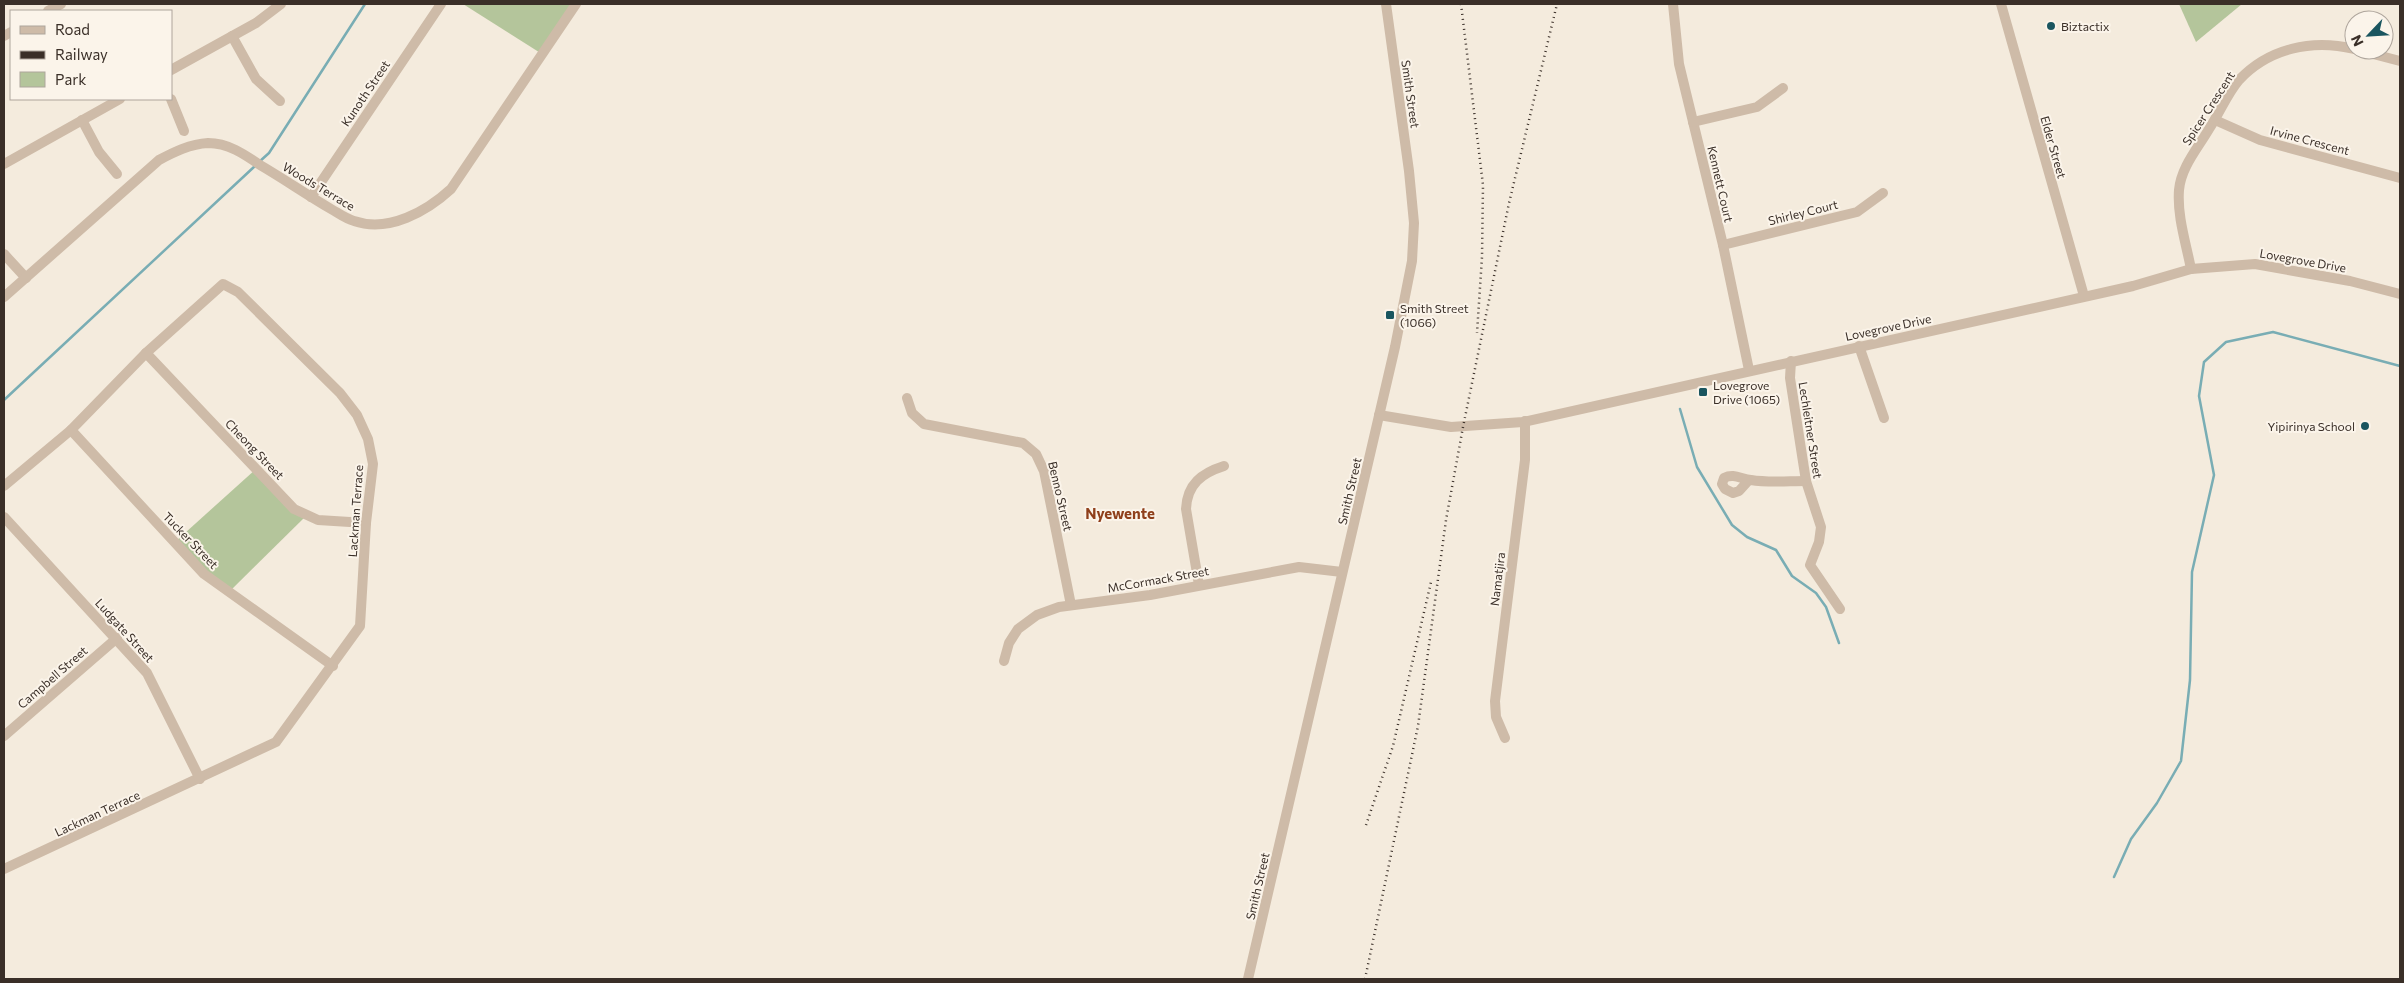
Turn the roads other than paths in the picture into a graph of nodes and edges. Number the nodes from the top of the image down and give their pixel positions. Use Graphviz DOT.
graph roads {
  1 [pos="61,4"];
  2 [pos="281,4"];
  3 [pos="441,4"];
  4 [pos="576,4"];
  5 [pos="1386,4"];
  6 [pos="1673,4"];
  7 [pos="2000,4"];
  8 [pos="50,10"];
  9 [pos="232,36"];
  10 [pos="2344,48"];
  11 [pos="172,69"];
  12 [pos="1783,88"];
  13 [pos="118,100"];
  14 [pos="171,100"];
  15 [pos="280,101"];
  16 [pos="82,120"];
  17 [pos="2215,120"];
  18 [pos="1693,122"];
  19 [pos="184,131"];
  20 [pos="4,164"];
  21 [pos="117,174"];
  22 [pos="2400,178"];
  23 [pos="1883,193"];
  24 [pos="311,197"];
  25 [pos="1722,245"];
  26 [pos="4,254"];
  27 [pos="2191,269"];
  28 [pos="26,278"];
  29 [pos="2400,294"];
  30 [pos="2084,296"];
  31 [pos="4,297"];
  32 [pos="1859,346"];
  33 [pos="146,353"];
  34 [pos="1791,360"];
  35 [pos="1749,370"];
  36 [pos="907,398"];
  37 [pos="1379,415"];
  38 [pos="1884,418"];
  39 [pos="1525,421"];
  40 [pos="71,430"];
  41 [pos="1224,466"];
  42 [pos="1749,480"];
  43 [pos="1806,481"];
  44 [pos="4,486"];
  45 [pos="4,518"];
  46 [pos="366,523"];
  47 [pos="1342,572"];
  48 [pos="1199,585"];
  49 [pos="1071,605"];
  50 [pos="1840,609"];
  51 [pos="117,638"];
  52 [pos="1004,661"];
  53 [pos="333,666"];
  54 [pos="4,736"];
  55 [pos="1505,738"];
  56 [pos="200,779"];
  57 [pos="4,869"];
  58 [pos="1248,979"];
  1 -- 8 [label="street"];
  2 -- 9 [label="street"];
  3 -- 24 [label="street, Kunoth Street"];
  4 -- 24 [label="street, Woods Terrace"];
  5 -- 37 [label="street, Smith Street"];
  6 -- 18 [label="street, Kennett Court"];
  7 -- 30 [label="street, Elder Street"];
  9 -- 11 [label="street"];
  9 -- 15 [label="street"];
  10 -- 17 [label="street, Spicer Crescent"];
  12 -- 18 [label="street"];
  13 -- 16 [label="street"];
  14 -- 19 [label="street"];
  16 -- 20 [label="street"];
  16 -- 21 [label="street"];
  17 -- 22 [label="street, Irvine Crescent"];
  17 -- 27 [label="street, Spicer Crescent"];
  18 -- 25 [label="street, Kennett Court"];
  23 -- 25 [label="street, Shirley Court"];
  24 -- 28 [label="street, Woods Terrace"];
  25 -- 35 [label="street, Kennett Court"];
  26 -- 28 [label="street"];
  27 -- 29 [label="street, Lovegrove Drive"];
  27 -- 30 [label="street, Lovegrove Drive"];
  28 -- 31 [label="street, Woods Terrace"];
  30 -- 32 [label="street, Lovegrove Drive"];
  32 -- 34 [label="street, Lovegrove Drive"];
  32 -- 38 [label="street"];
  33 -- 40 [label="street, Lackman Terrace"];
  33 -- 46 [label="street, Cheong Street"];
  33 -- 46 [label="street, Lackman Terrace"];
  34 -- 35 [label="street, Lovegrove Drive"];
  34 -- 43 [label="street, Lechleitner Street"];
  35 -- 39 [label="street, Lovegrove Drive"];
  36 -- 49 [label="street, Benno Street"];
  37 -- 39 [label="street, Lovegrove Drive"];
  37 -- 47 [label="street, Smith Street"];
  39 -- 55 [label="street, Namatjira"];
  40 -- 44 [label="street, Lackman Terrace"];
  40 -- 53 [label="street, Tucker Street"];
  41 -- 48 [label="street"];
  42 -- 43 [label="street"];
  43 -- 50 [label="street, Lechleitner Street"];
  45 -- 51 [label="street, Ludgate Street"];
  46 -- 53 [label="street, Lackman Terrace"];
  47 -- 48 [label="street, McCormack Street"];
  47 -- 58 [label="street, Smith Street"];
  48 -- 49 [label="street, McCormack Street"];
  49 -- 52 [label="street, McCormack Street"];
  51 -- 54 [label="street, Campbell Street"];
  51 -- 56 [label="street, Ludgate Street"];
  53 -- 56 [label="street, Lackman Terrace"];
  56 -- 57 [label="street, Lackman Terrace"];
}
